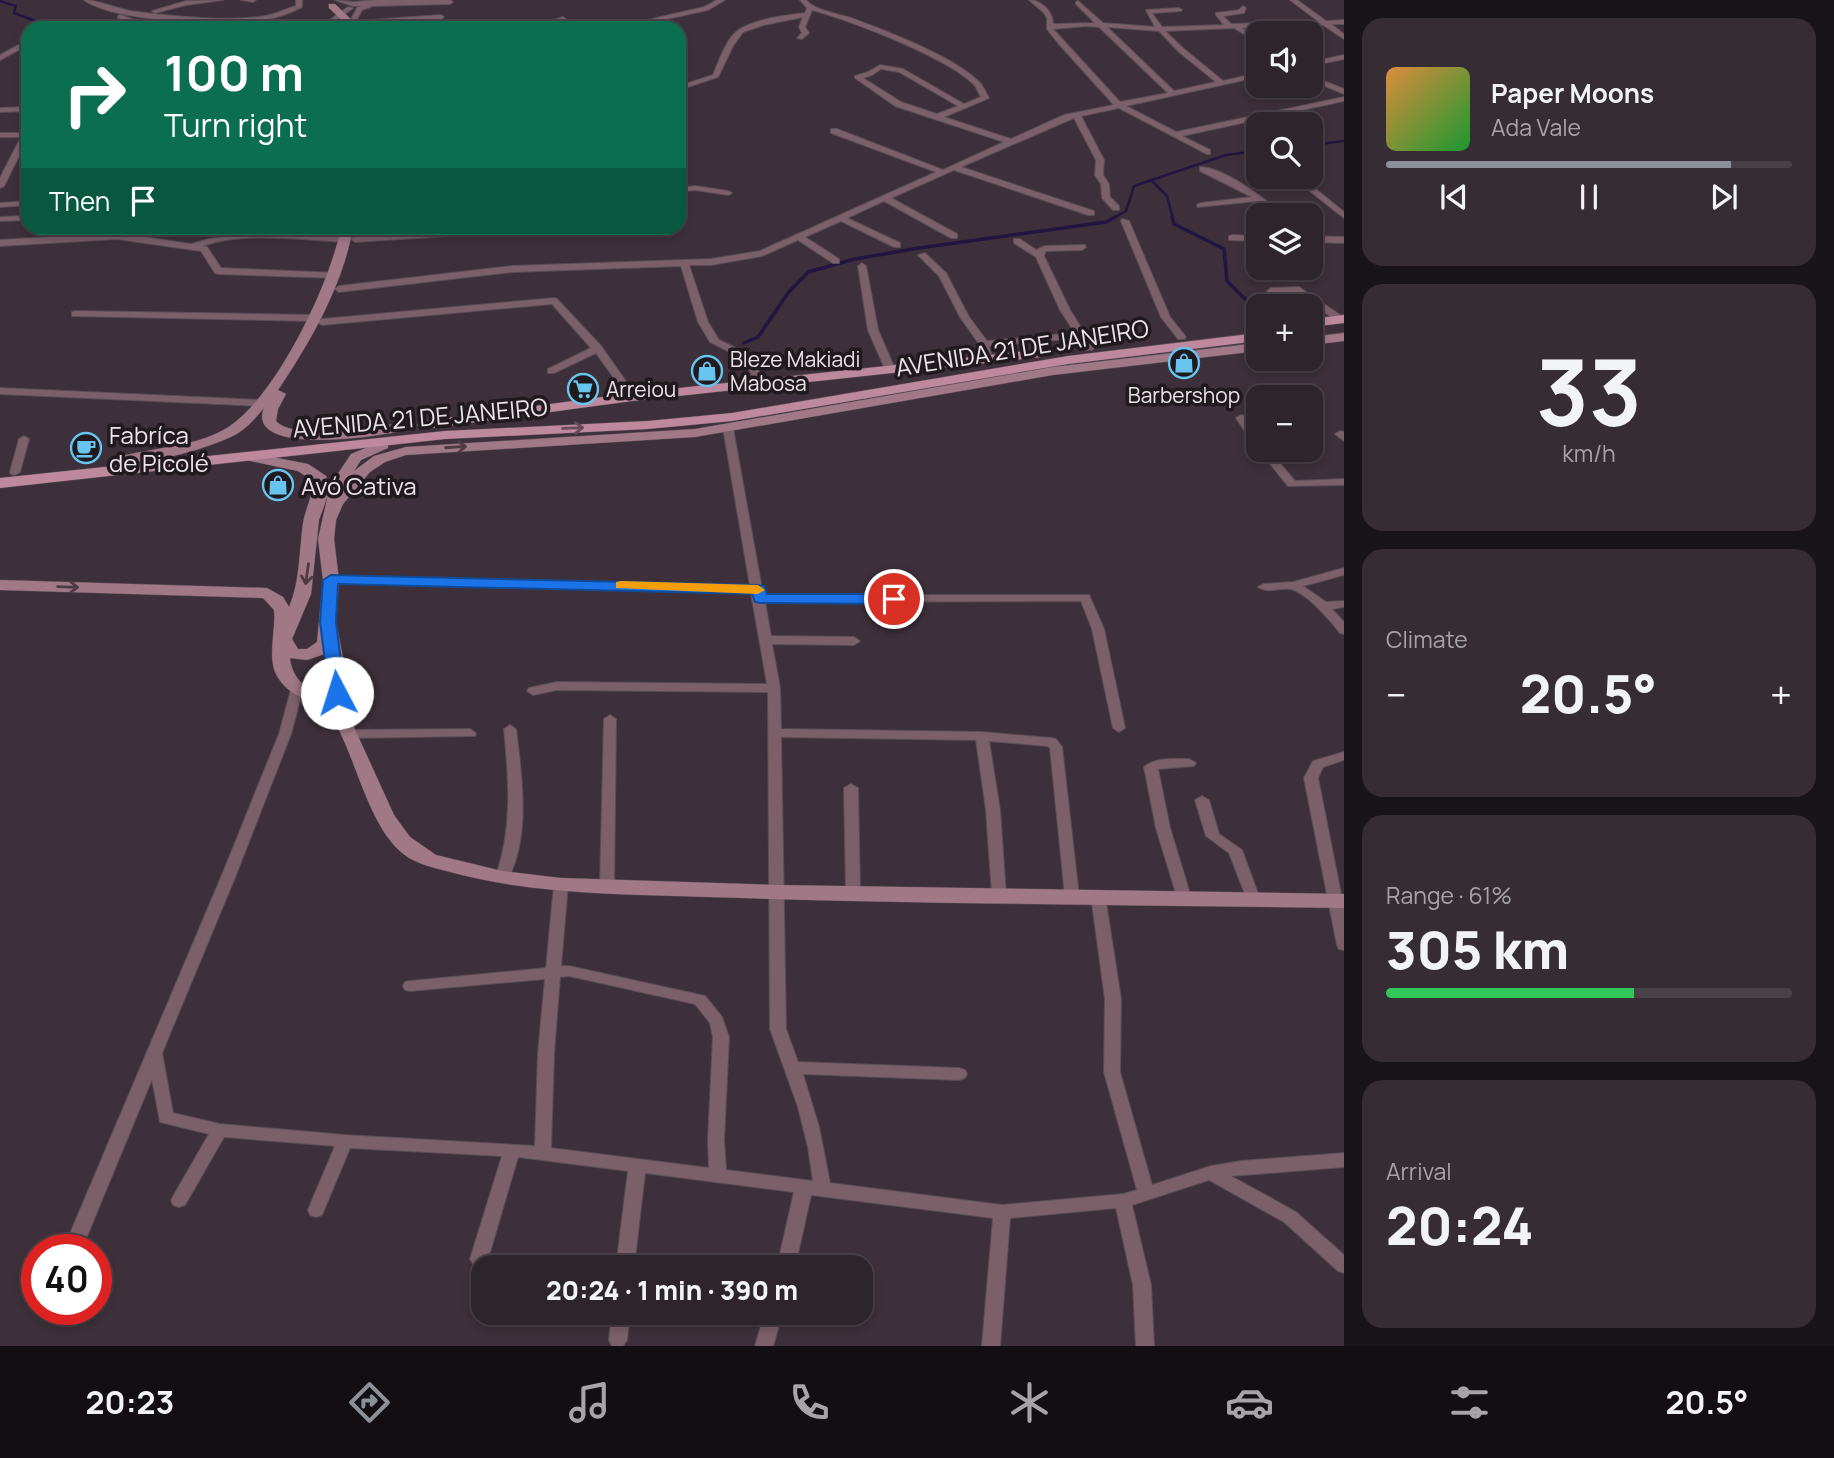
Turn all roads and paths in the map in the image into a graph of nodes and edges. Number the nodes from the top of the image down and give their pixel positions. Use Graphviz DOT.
graph roads {
  1 [pos="87,0"];
  2 [pos="220,0"];
  3 [pos="244,0"];
  4 [pos="253,0"];
  5 [pos="299,0"];
  6 [pos="722,0"];
  7 [pos="803,0"];
  8 [pos="1032,0"];
  9 [pos="1293,0"];
  10 [pos="379,1"];
  11 [pos="334,2"];
  12 [pos="450,2"];
  13 [pos="364,3"];
  14 [pos="1078,3"];
  15 [pos="1243,8"];
  16 [pos="1179,10"];
  17 [pos="126,12"];
  18 [pos="808,12"];
  19 [pos="146,15"];
  20 [pos="441,17"];
  21 [pos="563,19"];
  22 [pos="133,21"];
  23 [pos="336,21"];
  24 [pos="355,21"];
  25 [pos="398,21"];
  26 [pos="556,21"];
  27 [pos="649,21"];
  28 [pos="1344,22"];
  29 [pos="1324,23"];
  30 [pos="1099,25"];
  31 [pos="1232,25"];
  32 [pos="1051,26"];
  33 [pos="1159,29"];
  34 [pos="1246,34"];
  35 [pos="1344,37"];
  36 [pos="800,38"];
  37 [pos="21,46"];
  38 [pos="1344,57"];
  39 [pos="0,58"];
  40 [pos="1323,61"];
  41 [pos="1246,78"];
  42 [pos="1222,83"];
  43 [pos="1323,83"];
  44 [pos="686,86"];
  45 [pos="1344,92"];
  46 [pos="1172,93"];
  47 [pos="1344,99"];
  48 [pos="1117,104"];
  49 [pos="963,106"];
  50 [pos="21,109"];
  51 [pos="0,110"];
  52 [pos="1076,114"];
  53 [pos="937,117"];
  54 [pos="834,131"];
  55 [pos="21,133"];
  56 [pos="0,135"];
  57 [pos="1175,135"];
  58 [pos="1008,141"];
  59 [pos="21,142"];
  60 [pos="1207,152"];
  61 [pos="953,167"];
  62 [pos="1203,169"];
  63 [pos="942,172"];
  64 [pos="0,186"];
  65 [pos="686,189"];
  66 [pos="1311,189"];
  67 [pos="728,193"];
  68 [pos="884,198"];
  69 [pos="1261,198"];
  70 [pos="1265,203"];
  71 [pos="21,204"];
  72 [pos="0,205"];
  73 [pos="1201,205"];
  74 [pos="1116,208"];
  75 [pos="1091,213"];
  76 [pos="1344,216"];
  77 [pos="21,218"];
  78 [pos="841,218"];
  79 [pos="0,219"];
  80 [pos="1125,221"];
  81 [pos="307,235"];
  82 [pos="350,235"];
  83 [pos="71,236"];
  84 [pos="954,236"];
  85 [pos="801,238"];
  86 [pos="1232,238"];
  87 [pos="1246,239"];
  88 [pos="1323,239"];
  89 [pos="1344,240"];
  90 [pos="1017,241"];
  91 [pos="0,243"];
  92 [pos="897,245"];
  93 [pos="194,246"];
  94 [pos="64,247"];
  95 [pos="1083,247"];
  96 [pos="922,255"];
  97 [pos="1040,256"];
  98 [pos="836,261"];
  99 [pos="684,263"];
  100 [pos="862,266"];
  101 [pos="337,282"];
  102 [pos="1271,291"];
  103 [pos="75,314"];
  104 [pos="317,320"];
  105 [pos="1343,322"];
  106 [pos="1323,323"];
  107 [pos="1323,328"];
  108 [pos="1246,330"];
  109 [pos="1079,335"];
  110 [pos="1181,337"];
  111 [pos="1344,337"];
  112 [pos="1246,338"];
  113 [pos="1323,340"];
  114 [pos="984,344"];
  115 [pos="598,348"];
  116 [pos="1090,348"];
  117 [pos="1246,348"];
  118 [pos="987,359"];
  119 [pos="890,369"];
  120 [pos="551,371"];
  121 [pos="761,384"];
  122 [pos="729,387"];
  123 [pos="0,391"];
  124 [pos="636,397"];
  125 [pos="263,403"];
  126 [pos="749,414"];
  127 [pos="1241,418"];
  128 [pos="648,425"];
  129 [pos="1246,425"];
  130 [pos="395,428"];
  131 [pos="729,428"];
  132 [pos="445,435"];
  133 [pos="24,439"];
  134 [pos="246,456"];
  135 [pos="127,459"];
  136 [pos="1274,462"];
  137 [pos="7,473"];
  138 [pos="1344,482"];
  139 [pos="0,483"];
  140 [pos="336,502"];
  141 [pos="1344,571"];
  142 [pos="331,580"];
  143 [pos="0,585"];
  144 [pos="1294,585"];
  145 [pos="1265,587"];
  146 [pos="759,594"];
  147 [pos="1344,604"];
  148 [pos="1324,606"];
  149 [pos="328,622"];
  150 [pos="1344,630"];
  151 [pos="283,639"];
  152 [pos="766,640"];
  153 [pos="854,641"];
  154 [pos="774,688"];
  155 [pos="297,689"];
  156 [pos="533,691"];
  157 [pos="338,712"];
  158 [pos="610,719"];
  159 [pos="1119,728"];
  160 [pos="510,729"];
  161 [pos="470,733"];
  162 [pos="774,733"];
  163 [pos="348,734"];
  164 [pos="982,736"];
  165 [pos="1344,756"];
  166 [pos="1189,763"];
  167 [pos="851,788"];
  168 [pos="1202,800"];
  169 [pos="502,878"];
  170 [pos="561,885"];
  171 [pos="607,886"];
  172 [pos="853,891"];
  173 [pos="777,892"];
  174 [pos="999,895"];
  175 [pos="1072,896"];
  176 [pos="1098,896"];
  177 [pos="1184,897"];
  178 [pos="1253,899"];
  179 [pos="1340,901"];
  180 [pos="1344,945"];
  181 [pos="551,970"];
  182 [pos="410,986"];
  183 [pos="156,1056"];
  184 [pos="795,1068"];
  185 [pos="960,1074"];
  186 [pos="220,1130"];
  187 [pos="345,1141"];
  188 [pos="512,1150"];
  189 [pos="543,1154"];
  190 [pos="1344,1160"];
  191 [pos="637,1168"];
  192 [pos="1211,1173"];
  193 [pos="718,1177"];
  194 [pos="813,1188"];
  195 [pos="1146,1194"];
  196 [pos="179,1200"];
  197 [pos="1123,1201"];
  198 [pos="316,1210"];
  199 [pos="1002,1212"];
  200 [pos="79,1234"];
  201 [pos="480,1255"];
  202 [pos="626,1255"];
  203 [pos="790,1255"];
  204 [pos="1344,1266"];
  205 [pos="620,1325"];
  206 [pos="770,1325"];
  207 [pos="618,1340"];
  208 [pos="764,1346"];
  209 [pos="990,1346"];
  210 [pos="1145,1346"];
  1 -- 17 [label="street"];
  2 -- 19 [label="street"];
  3 -- 4 [label="street"];
  5 -- 19 [label="street"];
  6 -- 27 [label="street"];
  7 -- 18 [label="street"];
  8 -- 32 [label="street"];
  9 -- 29 [label="street"];
  10 -- 12 [label="street"];
  10 -- 13 [label="street"];
  10 -- 24 [label="street"];
  11 -- 13 [label="street"];
  11 -- 23 [label="street"];
  13 -- 23 [label="street"];
  14 -- 30 [label="street"];
  15 -- 31 [label="street"];
  16 -- 33 [label="street"];
  17 -- 19 [label="street"];
  17 -- 22 [label="street"];
  18 -- 36 [label="street"];
  18 -- 44 [label="street"];
  18 -- 49 [label="street"];
  20 -- 25 [label="street"];
  21 -- 26 [label="street"];
  28 -- 29 [label="street"];
  29 -- 31 [label="street"];
  29 -- 35 [label="street"];
  30 -- 32 [label="street"];
  30 -- 33 [label="street"];
  30 -- 46 [label="street"];
  31 -- 33 [label="street"];
  31 -- 34 [label="street"];
  32 -- 48 [label="street"];
  33 -- 42 [label="street"];
  37 -- 39 [label="street"];
  38 -- 40 [label="street"];
  41 -- 42 [label="street"];
  42 -- 46 [label="street"];
  43 -- 45 [label="street"];
  46 -- 48 [label="street"];
  47 -- 57 [label="street"];
  48 -- 52 [label="street"];
  48 -- 57 [label="street"];
  49 -- 53 [label="street"];
  49 -- 53 [label="street"];
  50 -- 51 [label="street"];
  52 -- 58 [label="street"];
  52 -- 74 [label="street"];
  53 -- 58 [label="street"];
  54 -- 63 [label="street"];
  55 -- 56 [label="street"];
  57 -- 60 [label="street"];
  58 -- 61 [label="street"];
  59 -- 64 [label="street"];
  61 -- 63 [label="street"];
  61 -- 75 [label="street"];
  62 -- 69 [label="street"];
  63 -- 68 [label="street"];
  65 -- 67 [label="street"];
  66 -- 76 [label="street"];
  68 -- 78 [label="street"];
  68 -- 84 [label="street"];
  69 -- 70 [label="street"];
  69 -- 73 [label="street"];
  71 -- 72 [label="street"];
  77 -- 79 [label="street"];
  78 -- 85 [label="street"];
  78 -- 92 [label="street"];
  80 -- 110 [label="street"];
  81 -- 93 [label="street"];
  82 -- 101 [label="street"];
  83 -- 91 [label="street"];
  83 -- 93 [label="street"];
  83 -- 94 [label="street"];
  85 -- 98 [label="street"];
  85 -- 99 [label="street"];
  86 -- 87 [label="street"];
  88 -- 89 [label="street"];
  90 -- 97 [label="street"];
  93 -- 101 [label="street"];
  95 -- 97 [label="street"];
  96 -- 114 [label="street"];
  97 -- 109 [label="street"];
  99 -- 101 [label="street"];
  99 -- 121 [label="street"];
  100 -- 119 [label="street"];
  101 -- 104 [label="street"];
  102 -- 105 [label="street"];
  103 -- 104 [label="street"];
  104 -- 115 [label="street"];
  104 -- 125 [label="street"];
  104 -- 130 [label="street"];
  105 -- 106 [label="main road"];
  105 -- 107 [label="main road"];
  108 -- 110 [label="main road, AVENIDA 21 DE JANEIRO"];
  109 -- 114 [label="street"];
  109 -- 116 [label="street"];
  110 -- 116 [label="main road, AVENIDA 21 DE JANEIRO"];
  111 -- 113 [label="street"];
  112 -- 126 [label="main road, AVENIDA 21 DE JANEIRO"];
  114 -- 118 [label="street"];
  115 -- 120 [label="street"];
  115 -- 124 [label="street"];
  116 -- 118 [label="main road, AVENIDA 21 DE JANEIRO"];
  117 -- 131 [label="street"];
  118 -- 119 [label="main road, AVENIDA 21 DE JANEIRO"];
  119 -- 121 [label="main road, AVENIDA 21 DE JANEIRO"];
  121 -- 122 [label="main road, AVENIDA 21 DE JANEIRO"];
  122 -- 124 [label="main road, AVENIDA 21 DE JANEIRO"];
  122 -- 126 [label="main road"];
  123 -- 125 [label="street"];
  124 -- 128 [label="main road"];
  124 -- 130 [label="main road, AVENIDA 21 DE JANEIRO"];
  125 -- 135 [label="street"];
  126 -- 128 [label="main road, AVENIDA 21 DE JANEIRO"];
  127 -- 129 [label="street"];
  132 -- 128 [label="main road, AVENIDA 21 DE JANEIRO, one-way"];
  130 -- 135 [label="main road, AVENIDA 21 DE JANEIRO"];
  140 -- 131 [label="street, one-way"];
  131 -- 146 [label="street"];
  132 -- 134 [label="main road, AVENIDA 21 DE JANEIRO"];
  132 -- 140 [label="street"];
  133 -- 137 [label="street"];
  134 -- 139 [label="main road, AVENIDA 21 DE JANEIRO"];
  134 -- 151 [label="street, one-way"];
  135 -- 137 [label="main road, AVENIDA 21 DE JANEIRO"];
  136 -- 138 [label="street"];
  140 -- 142 [label="street"];
  141 -- 144 [label="street"];
  142 -- 146 [label="street"];
  142 -- 149 [label="street"];
  143 -- 151 [label="street, one-way"];
  144 -- 145 [label="street"];
  144 -- 148 [label="street"];
  146 -- 152 [label="street"];
  146 -- 159 [label="street"];
  147 -- 148 [label="street"];
  148 -- 150 [label="street"];
  149 -- 151 [label="street"];
  149 -- 157 [label="street"];
  151 -- 155 [label="street"];
  152 -- 153 [label="street"];
  152 -- 154 [label="street"];
  154 -- 156 [label="street"];
  154 -- 162 [label="street"];
  155 -- 157 [label="street"];
  155 -- 183 [label="street"];
  157 -- 163 [label="street"];
  158 -- 171 [label="street"];
  160 -- 169 [label="street"];
  161 -- 163 [label="street"];
  162 -- 164 [label="street"];
  162 -- 173 [label="street"];
  163 -- 169 [label="street"];
  164 -- 174 [label="street"];
  164 -- 175 [label="street"];
  165 -- 179 [label="street"];
  166 -- 177 [label="street"];
  167 -- 172 [label="street"];
  168 -- 178 [label="street"];
  169 -- 170 [label="street"];
  170 -- 171 [label="street"];
  170 -- 181 [label="street"];
  171 -- 173 [label="street"];
  172 -- 173 [label="street"];
  172 -- 174 [label="street"];
  173 -- 184 [label="street"];
  174 -- 175 [label="street"];
  175 -- 176 [label="street"];
  176 -- 177 [label="street"];
  176 -- 195 [label="street"];
  177 -- 178 [label="street"];
  178 -- 179 [label="street"];
  179 -- 180 [label="street"];
  181 -- 182 [label="street"];
  181 -- 189 [label="street"];
  181 -- 193 [label="street"];
  183 -- 186 [label="street"];
  183 -- 200 [label="street"];
  184 -- 185 [label="street"];
  184 -- 194 [label="street"];
  186 -- 187 [label="street"];
  186 -- 196 [label="street"];
  187 -- 188 [label="street"];
  187 -- 198 [label="street"];
  188 -- 189 [label="street"];
  188 -- 201 [label="street"];
  189 -- 191 [label="street"];
  190 -- 192 [label="street"];
  191 -- 193 [label="street"];
  191 -- 202 [label="street"];
  192 -- 195 [label="street"];
  192 -- 204 [label="street"];
  193 -- 194 [label="street"];
  194 -- 199 [label="street"];
  194 -- 203 [label="street"];
  195 -- 197 [label="street"];
  197 -- 199 [label="street"];
  197 -- 210 [label="street"];
  199 -- 209 [label="street"];
  205 -- 207 [label="street"];
  206 -- 208 [label="street"];
}
